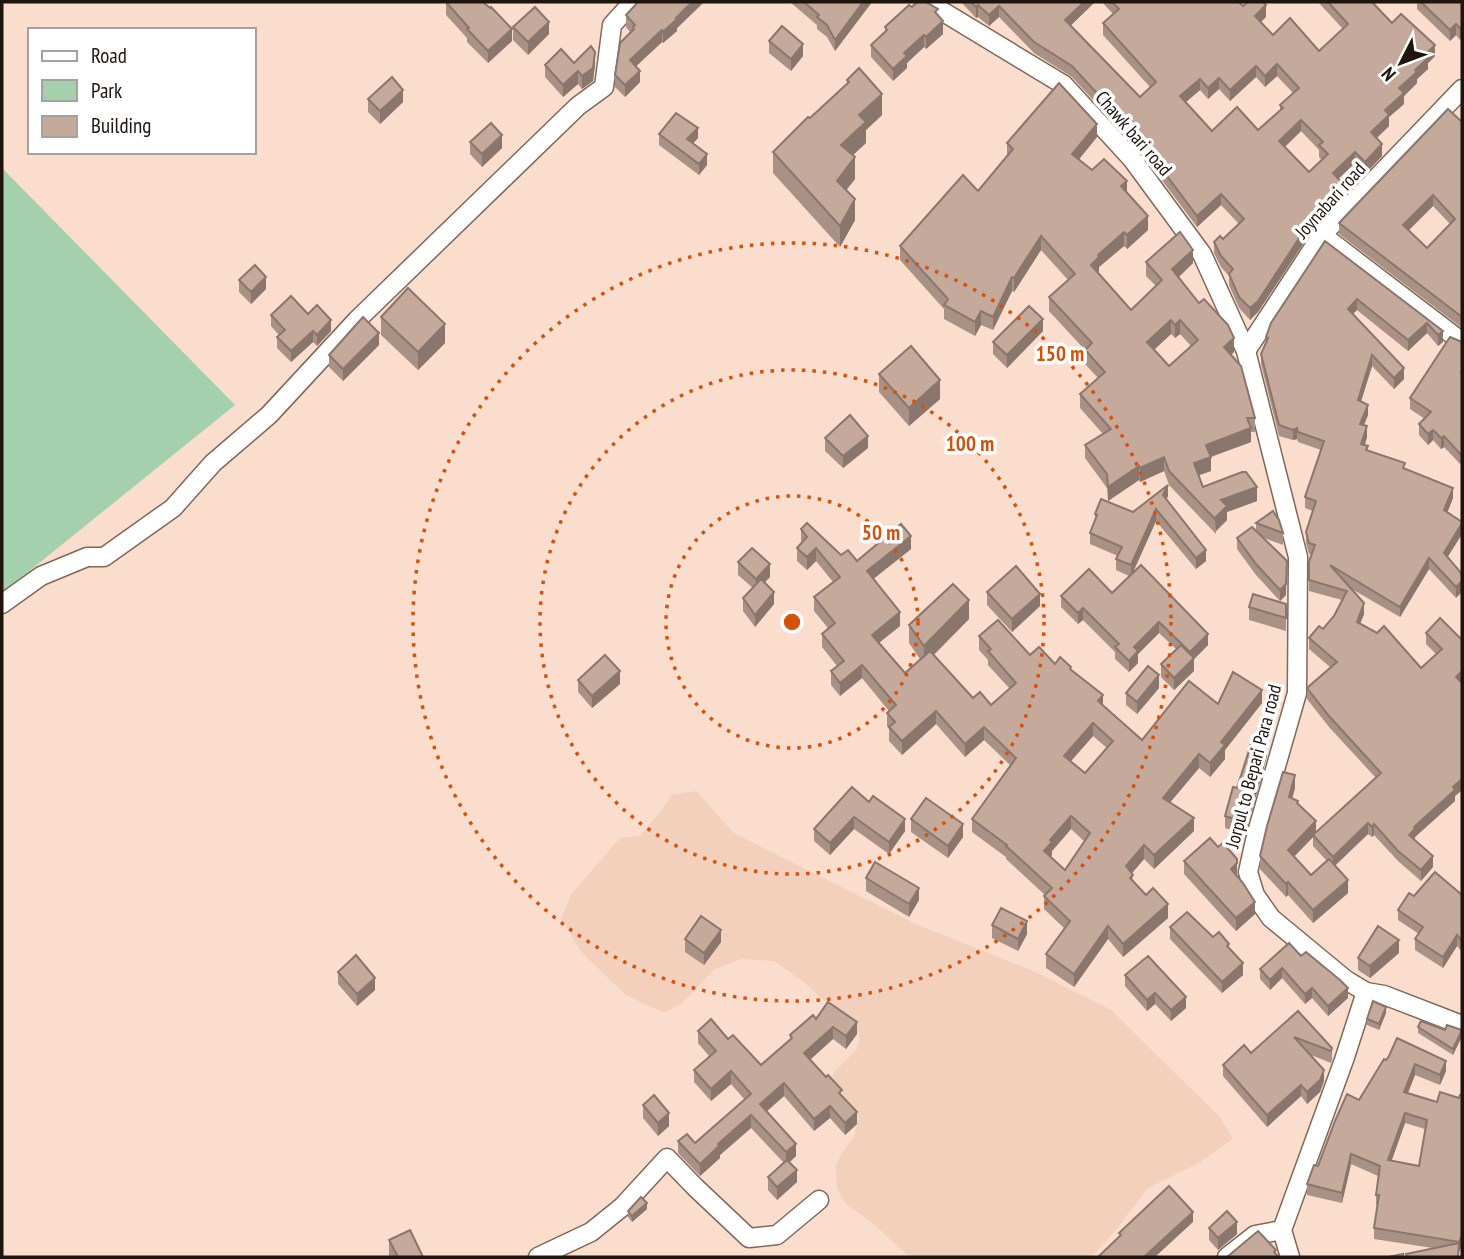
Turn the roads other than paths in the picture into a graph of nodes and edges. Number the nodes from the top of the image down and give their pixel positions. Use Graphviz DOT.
graph roads {
  1 [pos="633,2"];
  2 [pos="927,2"];
  3 [pos="1462,89"];
  4 [pos="1322,235"];
  5 [pos="1462,342"];
  6 [pos="1246,351"];
  7 [pos="2,604"];
  8 [pos="1366,992"];
  9 [pos="1462,1025"];
  10 [pos="819,1200"];
  11 [pos="1282,1230"];
  12 [pos="538,1257"];
  13 [pos="1227,1257"];
  14 [pos="1290,1257"];
  1 -- 7 [label="street"];
  2 -- 6 [label="street, Chawk bari road"];
  3 -- 4 [label="street, Joynabari road"];
  4 -- 5 [label="street"];
  4 -- 6 [label="street, Joynabari road"];
  6 -- 8 [label="street, Jorpul to Bepari Para road"];
  8 -- 9 [label="street, Jorpul to Bepari Para road"];
  8 -- 11 [label="street"];
  10 -- 12 [label="street"];
  11 -- 13 [label="street"];
  11 -- 14 [label="street"];
}
